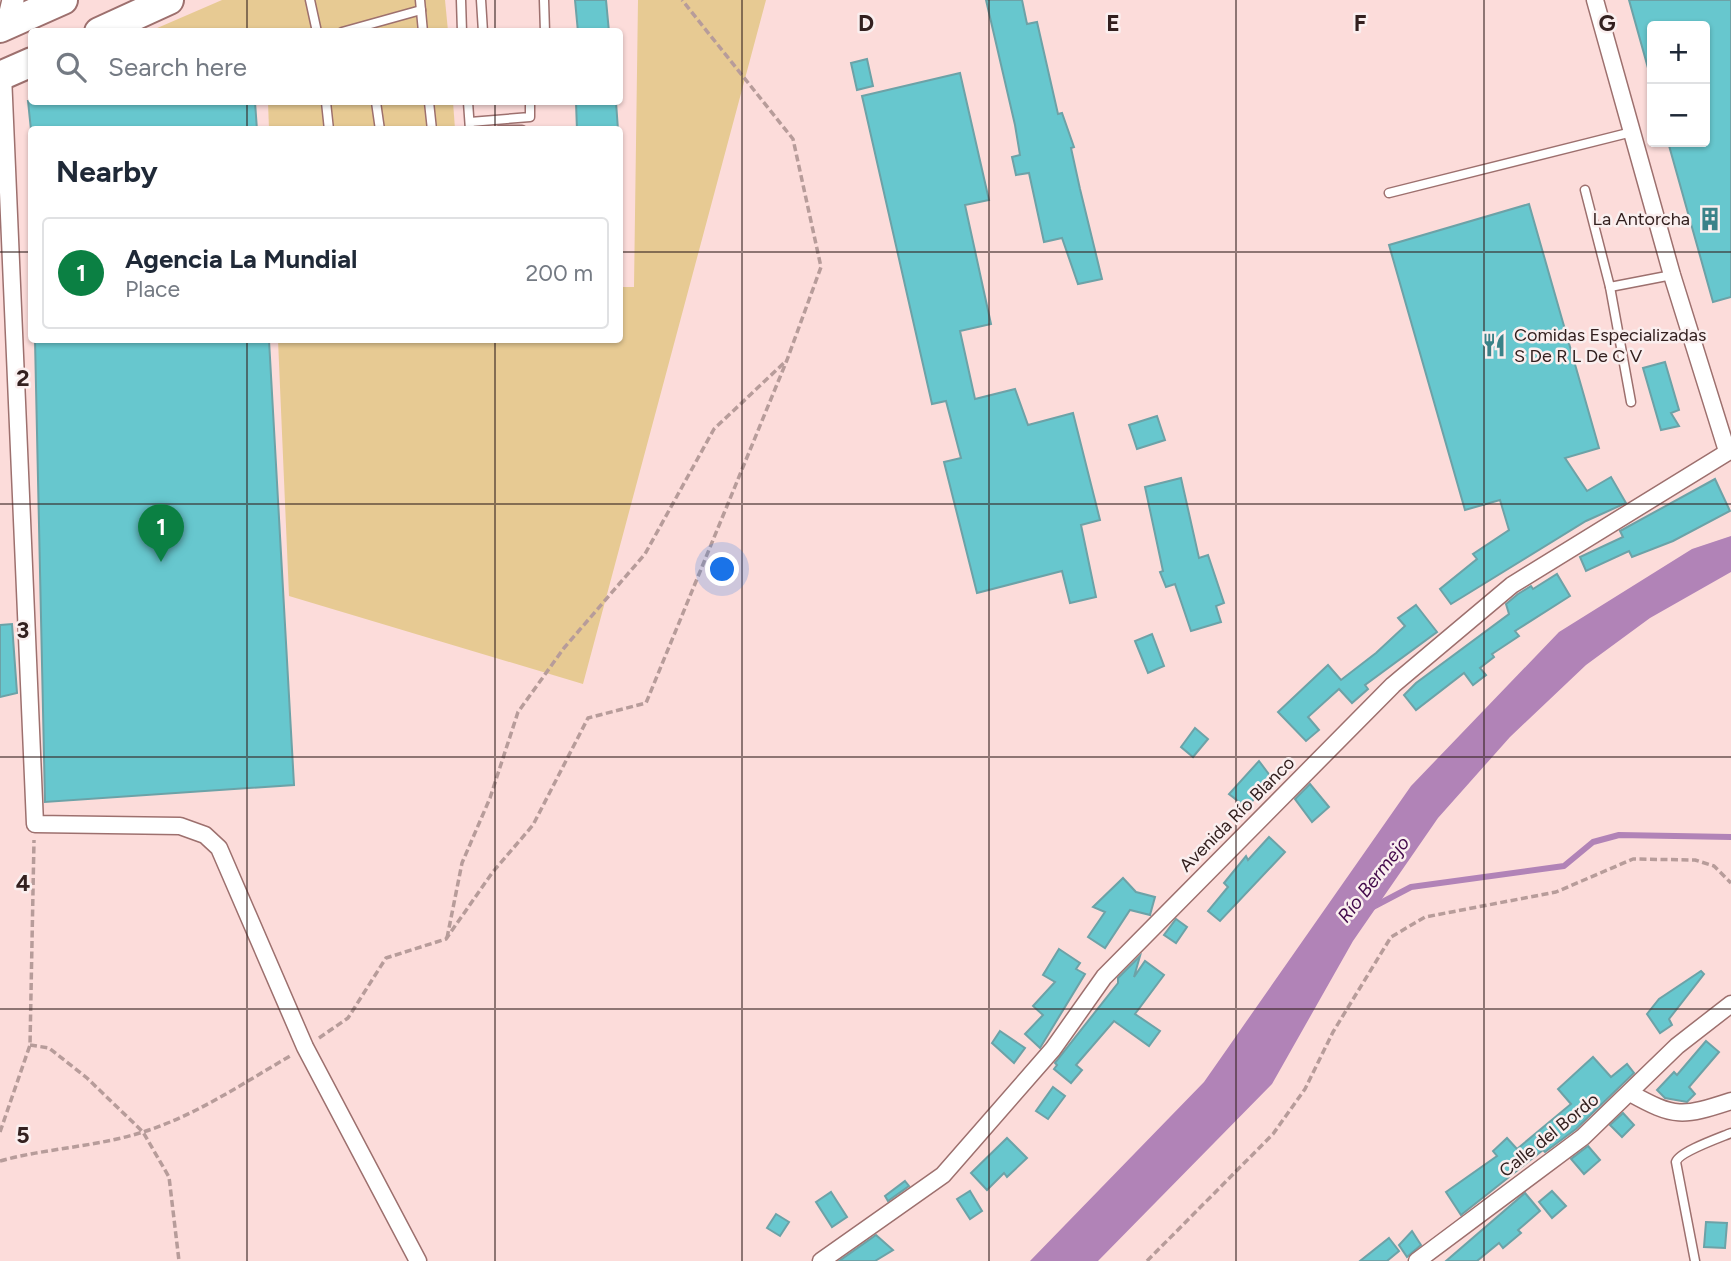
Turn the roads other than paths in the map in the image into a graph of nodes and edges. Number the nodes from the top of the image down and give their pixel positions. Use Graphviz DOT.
graph roads {
  1 [pos="63,0"];
  2 [pos="169,0"];
  3 [pos="310,0"];
  4 [pos="420,0"];
  5 [pos="461,0"];
  6 [pos="481,0"];
  7 [pos="544,0"];
  8 [pos="1595,0"];
  9 [pos="421,10"];
  10 [pos="7,18"];
  11 [pos="108,28"];
  12 [pos="316,28"];
  13 [pos="369,28"];
  14 [pos="423,28"];
  15 [pos="462,28"];
  16 [pos="483,28"];
  17 [pos="545,28"];
  18 [pos="28,64"];
  19 [pos="1,76"];
  20 [pos="326,105"];
  21 [pos="376,105"];
  22 [pos="429,105"];
  23 [pos="468,105"];
  24 [pos="530,105"];
  25 [pos="329,126"];
  26 [pos="379,126"];
  27 [pos="432,126"];
  28 [pos="470,126"];
  29 [pos="1632,132"];
  30 [pos="1585,190"];
  31 [pos="1389,193"];
  32 [pos="1672,275"];
  33 [pos="1610,287"];
  34 [pos="1631,402"];
  35 [pos="1729,451"];
  36 [pos="1731,1004"];
  37 [pos="1630,1093"];
  38 [pos="1731,1101"];
  39 [pos="1731,1133"];
  40 [pos="418,1261"];
  41 [pos="821,1261"];
  42 [pos="1417,1261"];
  43 [pos="1695,1261"];
  1 -- 10 [label="highway"];
  2 -- 11 [label="highway"];
  3 -- 12 [label="lane"];
  4 -- 9 [label="lane"];
  5 -- 15 [label="lane"];
  6 -- 16 [label="lane"];
  7 -- 17 [label="lane"];
  8 -- 29 [label="street"];
  9 -- 13 [label="lane"];
  9 -- 14 [label="lane"];
  18 -- 19 [label="highway"];
  19 -- 40 [label="street"];
  20 -- 25 [label="lane"];
  21 -- 26 [label="lane"];
  22 -- 27 [label="lane"];
  23 -- 28 [label="lane"];
  24 -- 28 [label="lane"];
  29 -- 31 [label="lane"];
  29 -- 32 [label="street"];
  30 -- 33 [label="lane"];
  32 -- 33 [label="lane"];
  32 -- 35 [label="street"];
  33 -- 34 [label="lane"];
  35 -- 41 [label="street, Avenida Río Blanco"];
  36 -- 37 [label="street, Calle del Bordo"];
  37 -- 38 [label="street"];
  37 -- 42 [label="street, Calle del Bordo"];
  39 -- 43 [label="lane"];
}
